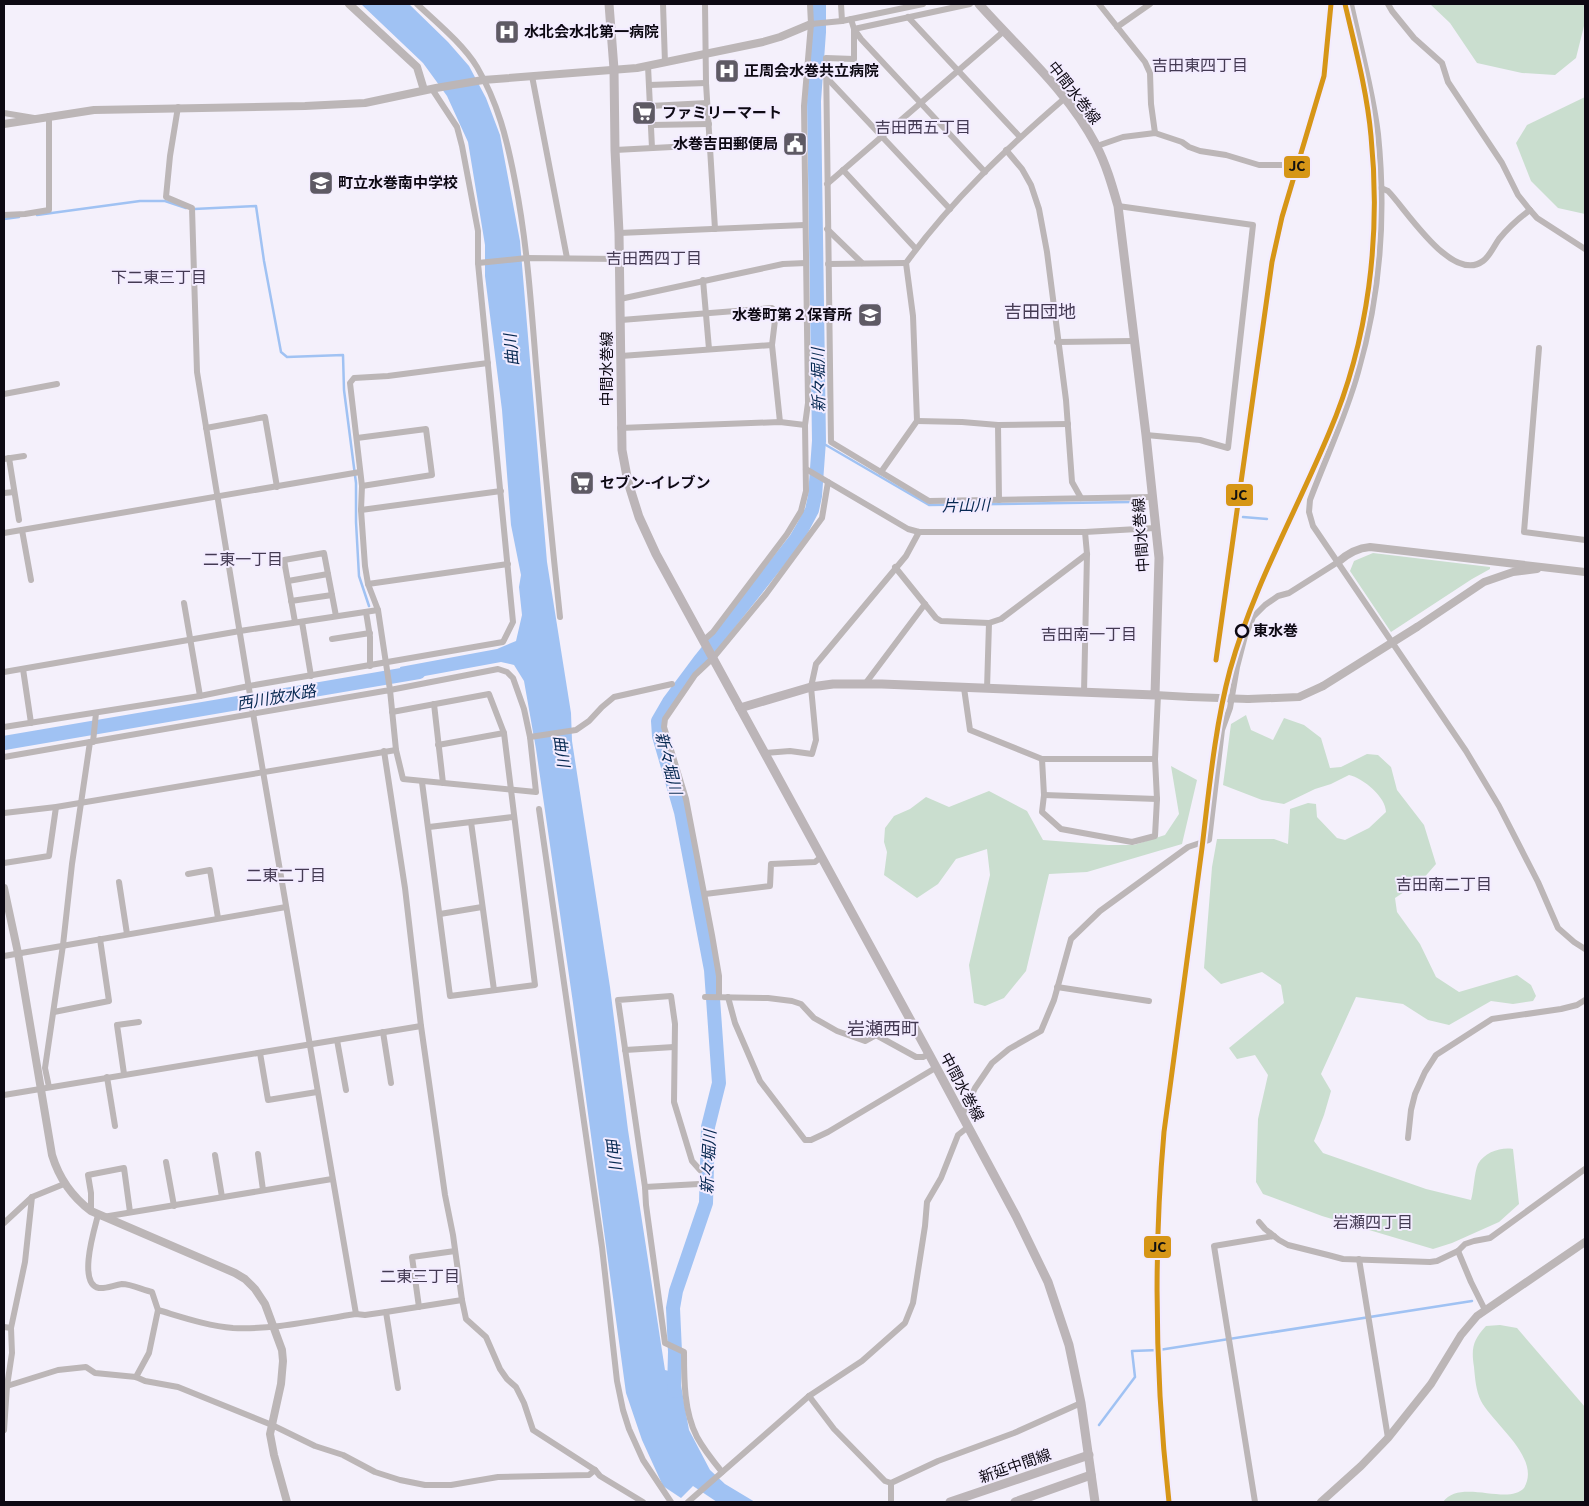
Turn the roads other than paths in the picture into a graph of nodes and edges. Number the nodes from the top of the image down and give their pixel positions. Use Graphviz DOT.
graph roads {
  1 [pos="349,4"];
  2 [pos="417,4"];
  3 [pos="609,4"];
  4 [pos="662,4"];
  5 [pos="705,4"];
  6 [pos="810,4"];
  7 [pos="841,4"];
  8 [pos="923,4"];
  9 [pos="970,4"];
  10 [pos="979,4"];
  11 [pos="1099,4"];
  12 [pos="1150,4"];
  13 [pos="1351,4"];
  14 [pos="1388,4"];
  15 [pos="908,17"];
  16 [pos="851,19"];
  17 [pos="842,21"];
  18 [pos="811,24"];
  19 [pos="1117,26"];
  20 [pos="854,29"];
  21 [pos="1004,31"];
  22 [pos="706,54"];
  23 [pos="666,63"];
  24 [pos="648,66"];
  25 [pos="614,70"];
  26 [pos="959,70"];
  27 [pos="532,76"];
  28 [pos="826,77"];
  29 [pos="481,80"];
  30 [pos="706,82"];
  31 [pos="649,85"];
  32 [pos="431,89"];
  33 [pos="1065,98"];
  34 [pos="707,103"];
  35 [pos="920,103"];
  36 [pos="650,106"];
  37 [pos="178,107"];
  38 [pos="4,113"];
  39 [pos="49,116"];
  40 [pos="36,119"];
  41 [pos="4,124"];
  42 [pos="709,124"];
  43 [pos="651,125"];
  44 [pos="1155,133"];
  45 [pos="883,136"];
  46 [pos="1020,137"];
  47 [pos="710,145"];
  48 [pos="1097,146"];
  49 [pos="652,148"];
  50 [pos="614,150"];
  51 [pos="1006,150"];
  52 [pos="1288,167"];
  53 [pos="843,170"];
  54 [pos="985,172"];
  55 [pos="826,184"];
  56 [pos="1381,188"];
  57 [pos="1118,206"];
  58 [pos="950,209"];
  59 [pos="1530,210"];
  60 [pos="4,215"];
  61 [pos="805,225"];
  62 [pos="715,229"];
  63 [pos="827,229"];
  64 [pos="619,233"];
  65 [pos="916,249"];
  66 [pos="1585,249"];
  67 [pos="524,258"];
  68 [pos="567,258"];
  69 [pos="619,259"];
  70 [pos="481,263"];
  71 [pos="806,263"];
  72 [pos="862,263"];
  73 [pos="906,263"];
  74 [pos="828,264"];
  75 [pos="703,280"];
  76 [pos="620,299"];
  77 [pos="706,313"];
  78 [pos="621,320"];
  79 [pos="1058,342"];
  80 [pos="1134,342"];
  81 [pos="772,345"];
  82 [pos="1539,348"];
  83 [pos="709,349"];
  84 [pos="621,356"];
  85 [pos="488,363"];
  86 [pos="56,384"];
  87 [pos="4,394"];
  88 [pos="917,421"];
  89 [pos="780,422"];
  90 [pos="1068,424"];
  91 [pos="805,425"];
  92 [pos="998,425"];
  93 [pos="206,428"];
  94 [pos="620,428"];
  95 [pos="1146,435"];
  96 [pos="357,438"];
  97 [pos="24,456"];
  98 [pos="6,458"];
  99 [pos="806,469"];
  100 [pos="360,472"];
  101 [pos="881,472"];
  102 [pos="828,482"];
  103 [pos="277,486"];
  104 [pos="362,486"];
  105 [pos="501,491"];
  106 [pos="14,492"];
  107 [pos="4,494"];
  108 [pos="217,496"];
  109 [pos="1081,498"];
  110 [pos="1152,498"];
  111 [pos="999,500"];
  112 [pos="361,510"];
  113 [pos="19,520"];
  114 [pos="1155,528"];
  115 [pos="22,530"];
  116 [pos="919,532"];
  117 [pos="1085,532"];
  118 [pos="4,533"];
  119 [pos="1585,540"];
  120 [pos="1087,554"];
  121 [pos="1338,562"];
  122 [pos="508,564"];
  123 [pos="895,567"];
  124 [pos="1552,568"];
  125 [pos="1585,572"];
  126 [pos="328,574"];
  127 [pos="31,580"];
  128 [pos="288,581"];
  129 [pos="368,584"];
  130 [pos="332,595"];
  131 [pos="291,601"];
  132 [pos="184,602"];
  133 [pos="925,604"];
  134 [pos="378,610"];
  135 [pos="366,612"];
  136 [pos="336,616"];
  137 [pos="560,618"];
  138 [pos="298,622"];
  139 [pos="989,623"];
  140 [pos="240,631"];
  141 [pos="370,633"];
  142 [pos="190,639"];
  143 [pos="332,639"];
  144 [pos="704,640"];
  145 [pos="713,658"];
  146 [pos="370,666"];
  147 [pos="387,666"];
  148 [pos="23,669"];
  149 [pos="4,672"];
  150 [pos="311,676"];
  151 [pos="672,684"];
  152 [pos="865,684"];
  153 [pos="811,687"];
  154 [pos="249,688"];
  155 [pos="390,688"];
  156 [pos="964,688"];
  157 [pos="987,689"];
  158 [pos="1084,693"];
  159 [pos="1156,695"];
  160 [pos="200,696"];
  161 [pos="434,704"];
  162 [pos="740,708"];
  163 [pos="252,711"];
  164 [pos="392,712"];
  165 [pos="96,713"];
  166 [pos="32,723"];
  167 [pos="4,728"];
  168 [pos="504,733"];
  169 [pos="530,737"];
  170 [pos="91,742"];
  171 [pos="438,745"];
  172 [pos="396,750"];
  173 [pos="384,751"];
  174 [pos="765,753"];
  175 [pos="4,757"];
  176 [pos="1042,759"];
  177 [pos="1155,759"];
  178 [pos="263,771"];
  179 [pos="422,782"];
  180 [pos="443,783"];
  181 [pos="511,791"];
  182 [pos="1044,795"];
  183 [pos="1157,799"];
  184 [pos="82,802"];
  185 [pos="56,807"];
  186 [pos="539,809"];
  187 [pos="4,813"];
  188 [pos="513,817"];
  189 [pos="471,822"];
  190 [pos="429,827"];
  191 [pos="822,857"];
  192 [pos="4,863"];
  193 [pos="188,874"];
  194 [pos="119,882"];
  195 [pos="4,888"];
  196 [pos="705,894"];
  197 [pos="482,906"];
  198 [pos="286,907"];
  199 [pos="440,914"];
  200 [pos="218,918"];
  201 [pos="127,934"];
  202 [pos="100,939"];
  203 [pos="63,946"];
  204 [pos="1585,949"];
  205 [pos="18,953"];
  206 [pos="4,956"];
  207 [pos="1057,987"];
  208 [pos="494,990"];
  209 [pos="719,996"];
  210 [pos="705,997"];
  211 [pos="728,997"];
  212 [pos="1149,1000"];
  213 [pos="1585,1000"];
  214 [pos="54,1012"];
  215 [pos="139,1022"];
  216 [pos="421,1026"];
  217 [pos="383,1032"];
  218 [pos="337,1040"];
  219 [pos="309,1045"];
  220 [pos="674,1047"];
  221 [pos="625,1050"];
  222 [pos="260,1053"];
  223 [pos="930,1054"];
  224 [pos="937,1067"];
  225 [pos="124,1074"];
  226 [pos="106,1077"];
  227 [pos="391,1083"];
  228 [pos="50,1087"];
  229 [pos="41,1088"];
  230 [pos="346,1090"];
  231 [pos="317,1092"];
  232 [pos="4,1095"];
  233 [pos="962,1116"];
  234 [pos="115,1126"];
  235 [pos="968,1127"];
  236 [pos="1408,1138"];
  237 [pos="258,1154"];
  238 [pos="215,1155"];
  239 [pos="166,1162"];
  240 [pos="1585,1169"];
  241 [pos="700,1170"];
  242 [pos="332,1179"];
  243 [pos="64,1184"];
  244 [pos="699,1184"];
  245 [pos="645,1187"];
  246 [pos="263,1190"];
  247 [pos="32,1197"];
  248 [pos="222,1197"];
  249 [pos="174,1206"];
  250 [pos="130,1212"];
  251 [pos="97,1214"];
  252 [pos="1259,1222"];
  253 [pos="4,1223"];
  254 [pos="1274,1236"];
  255 [pos="1585,1242"];
  256 [pos="455,1251"];
  257 [pos="1458,1251"];
  258 [pos="1359,1259"];
  259 [pos="462,1300"];
  260 [pos="419,1307"];
  261 [pos="158,1310"];
  262 [pos="1485,1310"];
  263 [pos="386,1312"];
  264 [pos="356,1314"];
  265 [pos="273,1325"];
  266 [pos="4,1327"];
  267 [pos="11,1328"];
  268 [pos="136,1377"];
  269 [pos="7,1386"];
  270 [pos="398,1388"];
  271 [pos="809,1396"];
  272 [pos="1081,1404"];
  273 [pos="272,1425"];
  274 [pos="4,1430"];
  275 [pos="1388,1438"];
  276 [pos="1089,1455"];
  277 [pos="595,1470"];
  278 [pos="722,1472"];
  279 [pos="1091,1475"];
  280 [pos="892,1483"];
  281 [pos="694,1497"];
  282 [pos="287,1502"];
  283 [pos="643,1502"];
  284 [pos="671,1502"];
  285 [pos="700,1502"];
  286 [pos="891,1502"];
  287 [pos="950,1502"];
  288 [pos="1015,1502"];
  289 [pos="1096,1502"];
  290 [pos="1256,1502"];
  291 [pos="1320,1502"];
  1 -- 32 [label="street"];
  2 -- 29 [label="street"];
  3 -- 25 [label="main road, 中間水巻線"];
  4 -- 23 [label="street"];
  5 -- 22 [label="street"];
  6 -- 18 [label="street"];
  7 -- 17 [label="street"];
  8 -- 16 [label="street"];
  9 -- 15 [label="street"];
  10 -- 21 [label="main road, 中間水巻線"];
  11 -- 19 [label="street"];
  12 -- 19 [label="street"];
  13 -- 56 [label="street"];
  14 -- 59 [label="street"];
  15 -- 20 [label="street"];
  15 -- 26 [label="street"];
  16 -- 17 [label="street"];
  16 -- 20 [label="street"];
  17 -- 18 [label="street"];
  18 -- 22 [label="street"];
  18 -- 61 [label="street"];
  19 -- 44 [label="street"];
  20 -- 28 [label="street"];
  20 -- 35 [label="street"];
  21 -- 26 [label="street"];
  21 -- 33 [label="main road, 中間水巻線"];
  22 -- 23 [label="street"];
  22 -- 30 [label="street"];
  23 -- 24 [label="street"];
  24 -- 25 [label="street"];
  24 -- 31 [label="street"];
  25 -- 27 [label="street"];
  25 -- 50 [label="main road, 中間水巻線"];
  26 -- 35 [label="street"];
  26 -- 46 [label="street"];
  27 -- 29 [label="street"];
  27 -- 68 [label="street"];
  28 -- 45 [label="street"];
  28 -- 55 [label="street"];
  29 -- 32 [label="street"];
  29 -- 67 [label="street"];
  30 -- 31 [label="street"];
  30 -- 34 [label="street"];
  31 -- 36 [label="street"];
  32 -- 37 [label="street"];
  32 -- 70 [label="street"];
  33 -- 46 [label="street"];
  33 -- 48 [label="main road, 中間水巻線"];
  34 -- 36 [label="street"];
  34 -- 42 [label="street"];
  35 -- 45 [label="street"];
  35 -- 54 [label="street"];
  36 -- 43 [label="street"];
  37 -- 39 [label="street"];
  37 -- 93 [label="street"];
  38 -- 40 [label="street"];
  39 -- 40 [label="street"];
  39 -- 60 [label="street"];
  40 -- 41 [label="street"];
  42 -- 43 [label="street"];
  42 -- 47 [label="street"];
  43 -- 49 [label="street"];
  44 -- 48 [label="street"];
  44 -- 52 [label="street"];
  45 -- 53 [label="street"];
  45 -- 58 [label="street"];
  46 -- 51 [label="street"];
  47 -- 49 [label="street"];
  47 -- 62 [label="street"];
  48 -- 57 [label="main road, 中間水巻線"];
  49 -- 50 [label="street"];
  50 -- 64 [label="main road, 中間水巻線"];
  51 -- 54 [label="street"];
  51 -- 79 [label="street"];
  53 -- 55 [label="street"];
  53 -- 65 [label="street"];
  54 -- 58 [label="street"];
  55 -- 63 [label="street"];
  56 -- 59 [label="street"];
  56 -- 121 [label="street"];
  57 -- 80 [label="main road, 中間水巻線"];
  57 -- 95 [label="street"];
  58 -- 65 [label="street"];
  59 -- 66 [label="street"];
  61 -- 62 [label="street"];
  61 -- 71 [label="street"];
  62 -- 64 [label="street"];
  63 -- 72 [label="street"];
  63 -- 74 [label="street"];
  64 -- 69 [label="main road, 中間水巻線"];
  65 -- 73 [label="street"];
  67 -- 68 [label="street"];
  67 -- 70 [label="street"];
  67 -- 137 [label="street"];
  68 -- 69 [label="street"];
  69 -- 76 [label="main road, 中間水巻線"];
  70 -- 85 [label="street"];
  71 -- 75 [label="street"];
  71 -- 91 [label="street"];
  72 -- 73 [label="street"];
  72 -- 74 [label="street"];
  73 -- 88 [label="street"];
  74 -- 101 [label="street"];
  75 -- 76 [label="street"];
  75 -- 77 [label="street"];
  76 -- 78 [label="main road, 中間水巻線"];
  77 -- 78 [label="street"];
  77 -- 81 [label="street"];
  77 -- 83 [label="street"];
  78 -- 84 [label="main road, 中間水巻線"];
  79 -- 80 [label="street"];
  79 -- 90 [label="street"];
  80 -- 95 [label="main road, 中間水巻線"];
  81 -- 83 [label="street"];
  81 -- 89 [label="street"];
  82 -- 119 [label="street"];
  83 -- 84 [label="street"];
  84 -- 94 [label="main road, 中間水巻線"];
  85 -- 96 [label="street"];
  85 -- 105 [label="street"];
  86 -- 87 [label="street"];
  88 -- 92 [label="street"];
  88 -- 101 [label="street"];
  89 -- 91 [label="street"];
  89 -- 94 [label="street"];
  90 -- 92 [label="street"];
  90 -- 109 [label="street"];
  91 -- 99 [label="street"];
  92 -- 111 [label="street"];
  93 -- 103 [label="street"];
  93 -- 108 [label="street"];
  94 -- 144 [label="main road, 中間水巻線"];
  95 -- 110 [label="main road, 中間水巻線"];
  96 -- 100 [label="street"];
  96 -- 104 [label="street"];
  97 -- 98 [label="street"];
  98 -- 106 [label="street"];
  99 -- 102 [label="street"];
  99 -- 144 [label="street"];
  100 -- 103 [label="street"];
  100 -- 104 [label="street"];
  101 -- 111 [label="street"];
  102 -- 116 [label="street"];
  102 -- 145 [label="street"];
  103 -- 108 [label="street"];
  104 -- 112 [label="street"];
  105 -- 112 [label="street"];
  105 -- 122 [label="street"];
  106 -- 107 [label="street"];
  106 -- 113 [label="street"];
  108 -- 115 [label="street"];
  108 -- 140 [label="street"];
  109 -- 110 [label="street"];
  109 -- 111 [label="street"];
  110 -- 114 [label="main road, 中間水巻線"];
  112 -- 129 [label="street"];
  114 -- 117 [label="street"];
  114 -- 159 [label="main road, 中間水巻線"];
  115 -- 118 [label="street"];
  115 -- 127 [label="street"];
  116 -- 117 [label="street"];
  116 -- 123 [label="street"];
  117 -- 120 [label="street"];
  120 -- 139 [label="street"];
  120 -- 158 [label="street"];
  121 -- 124 [label="street"];
  121 -- 204 [label="street"];
  121 -- 207 [label="street"];
  122 -- 129 [label="street"];
  122 -- 147 [label="street"];
  123 -- 133 [label="street"];
  123 -- 153 [label="street"];
  124 -- 125 [label="street"];
  124 -- 159 [label="street, bridge"];
  126 -- 128 [label="street"];
  126 -- 128 [label="street"];
  126 -- 130 [label="street"];
  128 -- 131 [label="street"];
  129 -- 134 [label="street"];
  130 -- 131 [label="street"];
  130 -- 136 [label="street"];
  131 -- 138 [label="street"];
  132 -- 142 [label="street"];
  133 -- 139 [label="street"];
  133 -- 152 [label="street"];
  134 -- 135 [label="street"];
  134 -- 147 [label="street"];
  135 -- 136 [label="street"];
  135 -- 141 [label="street"];
  136 -- 138 [label="street"];
  138 -- 140 [label="street"];
  138 -- 150 [label="street"];
  139 -- 157 [label="street"];
  140 -- 142 [label="street"];
  140 -- 154 [label="street"];
  141 -- 143 [label="street"];
  141 -- 146 [label="street"];
  142 -- 148 [label="street"];
  142 -- 160 [label="street"];
  144 -- 145 [label="main road, 中間水巻線"];
  145 -- 162 [label="main road, 中間水巻線"];
  145 -- 196 [label="street"];
  146 -- 147 [label="street"];
  146 -- 150 [label="street"];
  147 -- 155 [label="street"];
  148 -- 149 [label="street"];
  148 -- 166 [label="street"];
  150 -- 154 [label="street"];
  151 -- 169 [label="street"];
  152 -- 153 [label="main road"];
  152 -- 156 [label="main road"];
  153 -- 162 [label="main road"];
  153 -- 174 [label="street"];
  154 -- 160 [label="street"];
  154 -- 163 [label="street"];
  155 -- 163 [label="street"];
  155 -- 164 [label="street"];
  155 -- 169 [label="street"];
  156 -- 157 [label="main road"];
  156 -- 176 [label="street"];
  157 -- 158 [label="main road"];
  158 -- 159 [label="main road"];
  159 -- 177 [label="street"];
  160 -- 165 [label="street"];
  161 -- 164 [label="street"];
  161 -- 168 [label="street"];
  161 -- 171 [label="street"];
  162 -- 174 [label="main road, 中間水巻線"];
  163 -- 170 [label="street"];
  163 -- 178 [label="street"];
  164 -- 172 [label="street"];
  165 -- 166 [label="street"];
  165 -- 170 [label="street"];
  166 -- 167 [label="street"];
  168 -- 171 [label="street"];
  168 -- 181 [label="street"];
  169 -- 181 [label="street"];
  170 -- 175 [label="street"];
  170 -- 184 [label="street"];
  171 -- 180 [label="street"];
  172 -- 173 [label="street"];
  172 -- 179 [label="street"];
  173 -- 178 [label="street"];
  173 -- 216 [label="street"];
  174 -- 191 [label="main road, 中間水巻線"];
  176 -- 177 [label="street"];
  176 -- 182 [label="street"];
  177 -- 183 [label="street"];
  178 -- 184 [label="street"];
  178 -- 198 [label="street"];
  179 -- 180 [label="street"];
  179 -- 190 [label="street"];
  180 -- 181 [label="street"];
  181 -- 188 [label="street"];
  182 -- 183 [label="street"];
  182 -- 183 [label="street"];
  184 -- 185 [label="street"];
  184 -- 203 [label="street"];
  185 -- 187 [label="street"];
  185 -- 192 [label="street"];
  186 -- 284 [label="street"];
  188 -- 189 [label="street"];
  188 -- 208 [label="street"];
  189 -- 190 [label="street"];
  189 -- 197 [label="street"];
  190 -- 199 [label="street"];
  191 -- 196 [label="street"];
  191 -- 223 [label="main road, 中間水巻線"];
  193 -- 200 [label="street"];
  194 -- 201 [label="street"];
  195 -- 205 [label="street"];
  196 -- 209 [label="street"];
  197 -- 199 [label="street"];
  197 -- 208 [label="street"];
  198 -- 200 [label="street"];
  198 -- 219 [label="street"];
  199 -- 208 [label="street"];
  200 -- 201 [label="street"];
  201 -- 202 [label="street"];
  202 -- 203 [label="street"];
  202 -- 214 [label="street"];
  203 -- 205 [label="street"];
  203 -- 214 [label="street"];
  205 -- 206 [label="street"];
  205 -- 229 [label="street"];
  207 -- 212 [label="street"];
  207 -- 233 [label="street"];
  209 -- 210 [label="street"];
  209 -- 211 [label="street"];
  211 -- 223 [label="street"];
  211 -- 224 [label="street"];
  213 -- 236 [label="street"];
  214 -- 228 [label="street"];
  215 -- 225 [label="street"];
  216 -- 217 [label="street"];
  216 -- 256 [label="street"];
  217 -- 218 [label="street"];
  217 -- 227 [label="street"];
  218 -- 219 [label="street"];
  218 -- 230 [label="street"];
  219 -- 222 [label="street"];
  219 -- 231 [label="street"];
  220 -- 221 [label="street"];
  220 -- 221 [label="street"];
  220 -- 241 [label="street"];
  221 -- 245 [label="street"];
  222 -- 225 [label="street"];
  222 -- 231 [label="street"];
  223 -- 224 [label="main road, 中間水巻線"];
  224 -- 233 [label="main road, 中間水巻線"];
  225 -- 226 [label="street"];
  226 -- 228 [label="street"];
  226 -- 234 [label="street"];
  228 -- 229 [label="street"];
  229 -- 232 [label="street"];
  229 -- 243 [label="street"];
  231 -- 242 [label="street"];
  233 -- 235 [label="main road, 中間水巻線"];
  235 -- 271 [label="street"];
  235 -- 272 [label="main road, 中間水巻線"];
  237 -- 246 [label="street"];
  238 -- 248 [label="street"];
  239 -- 249 [label="street"];
  240 -- 257 [label="street"];
  242 -- 246 [label="street"];
  242 -- 264 [label="street"];
  243 -- 247 [label="street"];
  243 -- 251 [label="street"];
  244 -- 245 [label="street"];
  245 -- 278 [label="street"];
  246 -- 248 [label="street"];
  247 -- 253 [label="street"];
  247 -- 267 [label="street"];
  248 -- 249 [label="street"];
  249 -- 250 [label="street"];
  250 -- 251 [label="street"];
  250 -- 251 [label="street"];
  251 -- 261 [label="street"];
  251 -- 265 [label="street"];
  252 -- 254 [label="street"];
  254 -- 258 [label="street"];
  254 -- 290 [label="street"];
  255 -- 262 [label="street"];
  256 -- 259 [label="street"];
  256 -- 260 [label="street"];
  257 -- 258 [label="street"];
  257 -- 262 [label="street"];
  258 -- 275 [label="street"];
  259 -- 260 [label="street"];
  259 -- 277 [label="street"];
  260 -- 263 [label="street"];
  261 -- 265 [label="street"];
  261 -- 268 [label="street"];
  262 -- 275 [label="street"];
  263 -- 264 [label="street"];
  263 -- 270 [label="street"];
  264 -- 265 [label="street"];
  265 -- 273 [label="street"];
  266 -- 267 [label="street"];
  267 -- 269 [label="street"];
  268 -- 269 [label="street"];
  268 -- 273 [label="street"];
  269 -- 274 [label="street"];
  271 -- 278 [label="street"];
  271 -- 280 [label="street"];
  272 -- 276 [label="main road, 中間水巻線"];
  272 -- 280 [label="street"];
  273 -- 277 [label="street"];
  273 -- 282 [label="street"];
  275 -- 291 [label="street"];
  276 -- 279 [label="main road, 中間水巻線"];
  276 -- 287 [label="main road, 新延中間線"];
  277 -- 283 [label="street"];
  278 -- 281 [label="street"];
  279 -- 288 [label="main road"];
  279 -- 289 [label="main road, 中間水巻線"];
  280 -- 286 [label="street"];
  281 -- 285 [label="street"];
}
